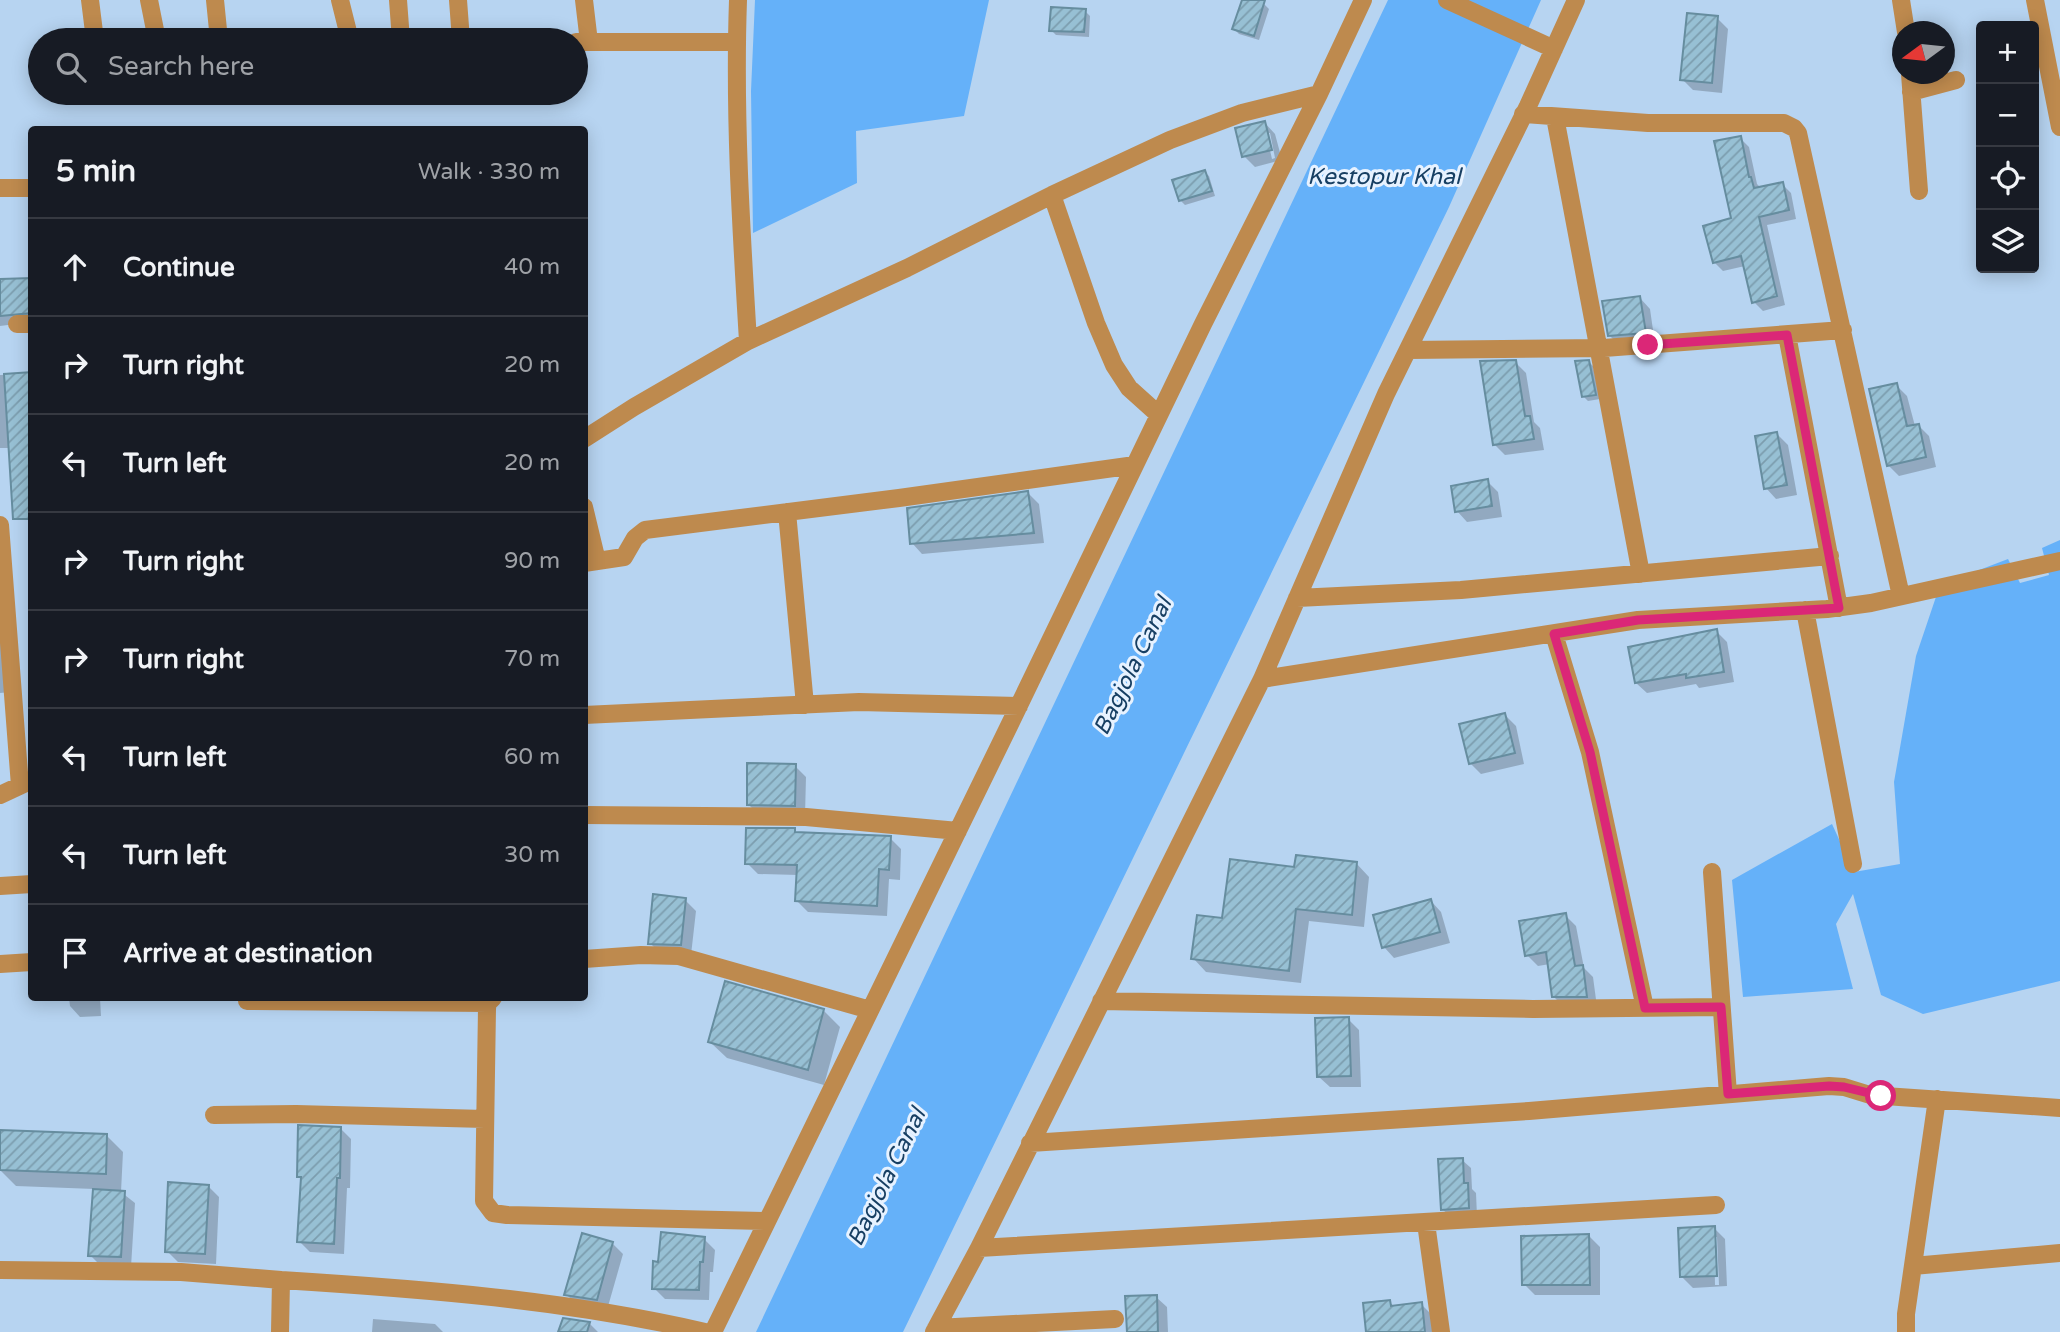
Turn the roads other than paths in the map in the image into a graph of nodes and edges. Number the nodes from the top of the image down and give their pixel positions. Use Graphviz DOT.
graph roads {
  1 [pos="89,0"];
  2 [pos="149,0"];
  3 [pos="215,0"];
  4 [pos="340,0"];
  5 [pos="398,0"];
  6 [pos="458,0"];
  7 [pos="584,0"];
  8 [pos="738,0"];
  9 [pos="1363,0"];
  10 [pos="1447,0"];
  11 [pos="1576,0"];
  12 [pos="1901,0"];
  13 [pos="2035,0"];
  14 [pos="1904,21"];
  15 [pos="93,28"];
  16 [pos="155,28"];
  17 [pos="218,28"];
  18 [pos="346,28"];
  19 [pos="400,28"];
  20 [pos="460,28"];
  21 [pos="583,28"];
  22 [pos="588,42"];
  23 [pos="736,42"];
  24 [pos="1554,49"];
  25 [pos="1956,80"];
  26 [pos="1911,84"];
  27 [pos="1911,92"];
  28 [pos="1319,94"];
  29 [pos="1523,114"];
  30 [pos="1555,117"];
  31 [pos="2060,127"];
  32 [pos="0,188"];
  33 [pos="28,188"];
  34 [pos="1919,191"];
  35 [pos="1052,195"];
  36 [pos="1843,330"];
  37 [pos="1787,335"];
  38 [pos="748,341"];
  39 [pos="1600,348"];
  40 [pos="1408,350"];
  41 [pos="1159,415"];
  42 [pos="588,436"];
  43 [pos="1135,465"];
  44 [pos="788,512"];
  45 [pos="0,525"];
  46 [pos="588,538"];
  47 [pos="1830,556"];
  48 [pos="2060,561"];
  49 [pos="591,562"];
  50 [pos="1641,574"];
  51 [pos="1901,596"];
  52 [pos="1297,598"];
  53 [pos="1839,608"];
  54 [pos="1805,610"];
  55 [pos="1554,634"];
  56 [pos="1262,679"];
  57 [pos="805,705"];
  58 [pos="1019,706"];
  59 [pos="588,715"];
  60 [pos="26,783"];
  61 [pos="0,795"];
  62 [pos="588,815"];
  63 [pos="958,831"];
  64 [pos="1853,864"];
  65 [pos="1712,872"];
  66 [pos="28,884"];
  67 [pos="0,886"];
  68 [pos="588,959"];
  69 [pos="28,962"];
  70 [pos="0,964"];
  71 [pos="490,1001"];
  72 [pos="1101,1001"];
  73 [pos="1721,1007"];
  74 [pos="1645,1008"];
  75 [pos="870,1010"];
  76 [pos="1728,1094"];
  77 [pos="1937,1099"];
  78 [pos="2060,1108"];
  79 [pos="215,1115"];
  80 [pos="485,1119"];
  81 [pos="1030,1143"];
  82 [pos="1716,1205"];
  83 [pos="766,1221"];
  84 [pos="1426,1223"];
  85 [pos="979,1248"];
  86 [pos="2060,1253"];
  87 [pos="1913,1266"];
  88 [pos="0,1270"];
  89 [pos="281,1280"];
  90 [pos="1115,1319"];
  91 [pos="935,1330"];
  92 [pos="281,1332"];
  93 [pos="705,1332"];
  94 [pos="713,1332"];
  95 [pos="1441,1332"];
  96 [pos="1906,1332"];
  1 -- 15 [label="street"];
  2 -- 16 [label="street"];
  3 -- 17 [label="street"];
  4 -- 18 [label="street"];
  5 -- 19 [label="street"];
  6 -- 20 [label="street"];
  7 -- 21 [label="street"];
  8 -- 23 [label="street"];
  9 -- 28 [label="street"];
  10 -- 24 [label="street"];
  11 -- 24 [label="street"];
  12 -- 14 [label="street"];
  13 -- 31 [label="street"];
  22 -- 23 [label="street"];
  23 -- 38 [label="street"];
  24 -- 29 [label="street"];
  25 -- 27 [label="street"];
  26 -- 27 [label="street"];
  27 -- 34 [label="street"];
  28 -- 35 [label="street"];
  28 -- 41 [label="street"];
  29 -- 30 [label="street"];
  29 -- 40 [label="street"];
  30 -- 36 [label="street"];
  30 -- 39 [label="street"];
  32 -- 33 [label="street"];
  35 -- 38 [label="street"];
  35 -- 41 [label="street"];
  36 -- 37 [label="street"];
  36 -- 51 [label="street"];
  37 -- 39 [label="street"];
  37 -- 47 [label="street"];
  38 -- 42 [label="street"];
  39 -- 40 [label="street"];
  39 -- 50 [label="street"];
  40 -- 52 [label="street"];
  41 -- 43 [label="street"];
  43 -- 44 [label="street"];
  43 -- 58 [label="street"];
  44 -- 49 [label="street"];
  44 -- 57 [label="street"];
  45 -- 60 [label="street"];
  46 -- 49 [label="street"];
  47 -- 50 [label="street"];
  47 -- 53 [label="street"];
  48 -- 51 [label="street"];
  50 -- 52 [label="street"];
  51 -- 53 [label="street"];
  52 -- 56 [label="street"];
  53 -- 54 [label="street"];
  54 -- 55 [label="street"];
  54 -- 64 [label="street"];
  55 -- 56 [label="street"];
  55 -- 74 [label="street"];
  56 -- 72 [label="street"];
  57 -- 58 [label="street"];
  57 -- 59 [label="street"];
  58 -- 63 [label="street"];
  60 -- 61 [label="street"];
  62 -- 63 [label="street"];
  63 -- 75 [label="street"];
  65 -- 73 [label="street"];
  66 -- 67 [label="street"];
  68 -- 75 [label="street"];
  69 -- 70 [label="street"];
  71 -- 80 [label="street"];
  72 -- 74 [label="street"];
  72 -- 81 [label="street"];
  73 -- 74 [label="street"];
  73 -- 76 [label="street"];
  75 -- 83 [label="street"];
  76 -- 77 [label="street"];
  76 -- 81 [label="street"];
  77 -- 78 [label="street"];
  77 -- 87 [label="street"];
  79 -- 80 [label="street"];
  80 -- 83 [label="street"];
  81 -- 85 [label="street"];
  82 -- 84 [label="street"];
  83 -- 94 [label="street"];
  84 -- 85 [label="street"];
  84 -- 95 [label="street"];
  85 -- 91 [label="street"];
  86 -- 87 [label="street"];
  87 -- 96 [label="street"];
  88 -- 89 [label="street"];
  89 -- 92 [label="street"];
  89 -- 93 [label="street"];
  90 -- 91 [label="street"];
}
